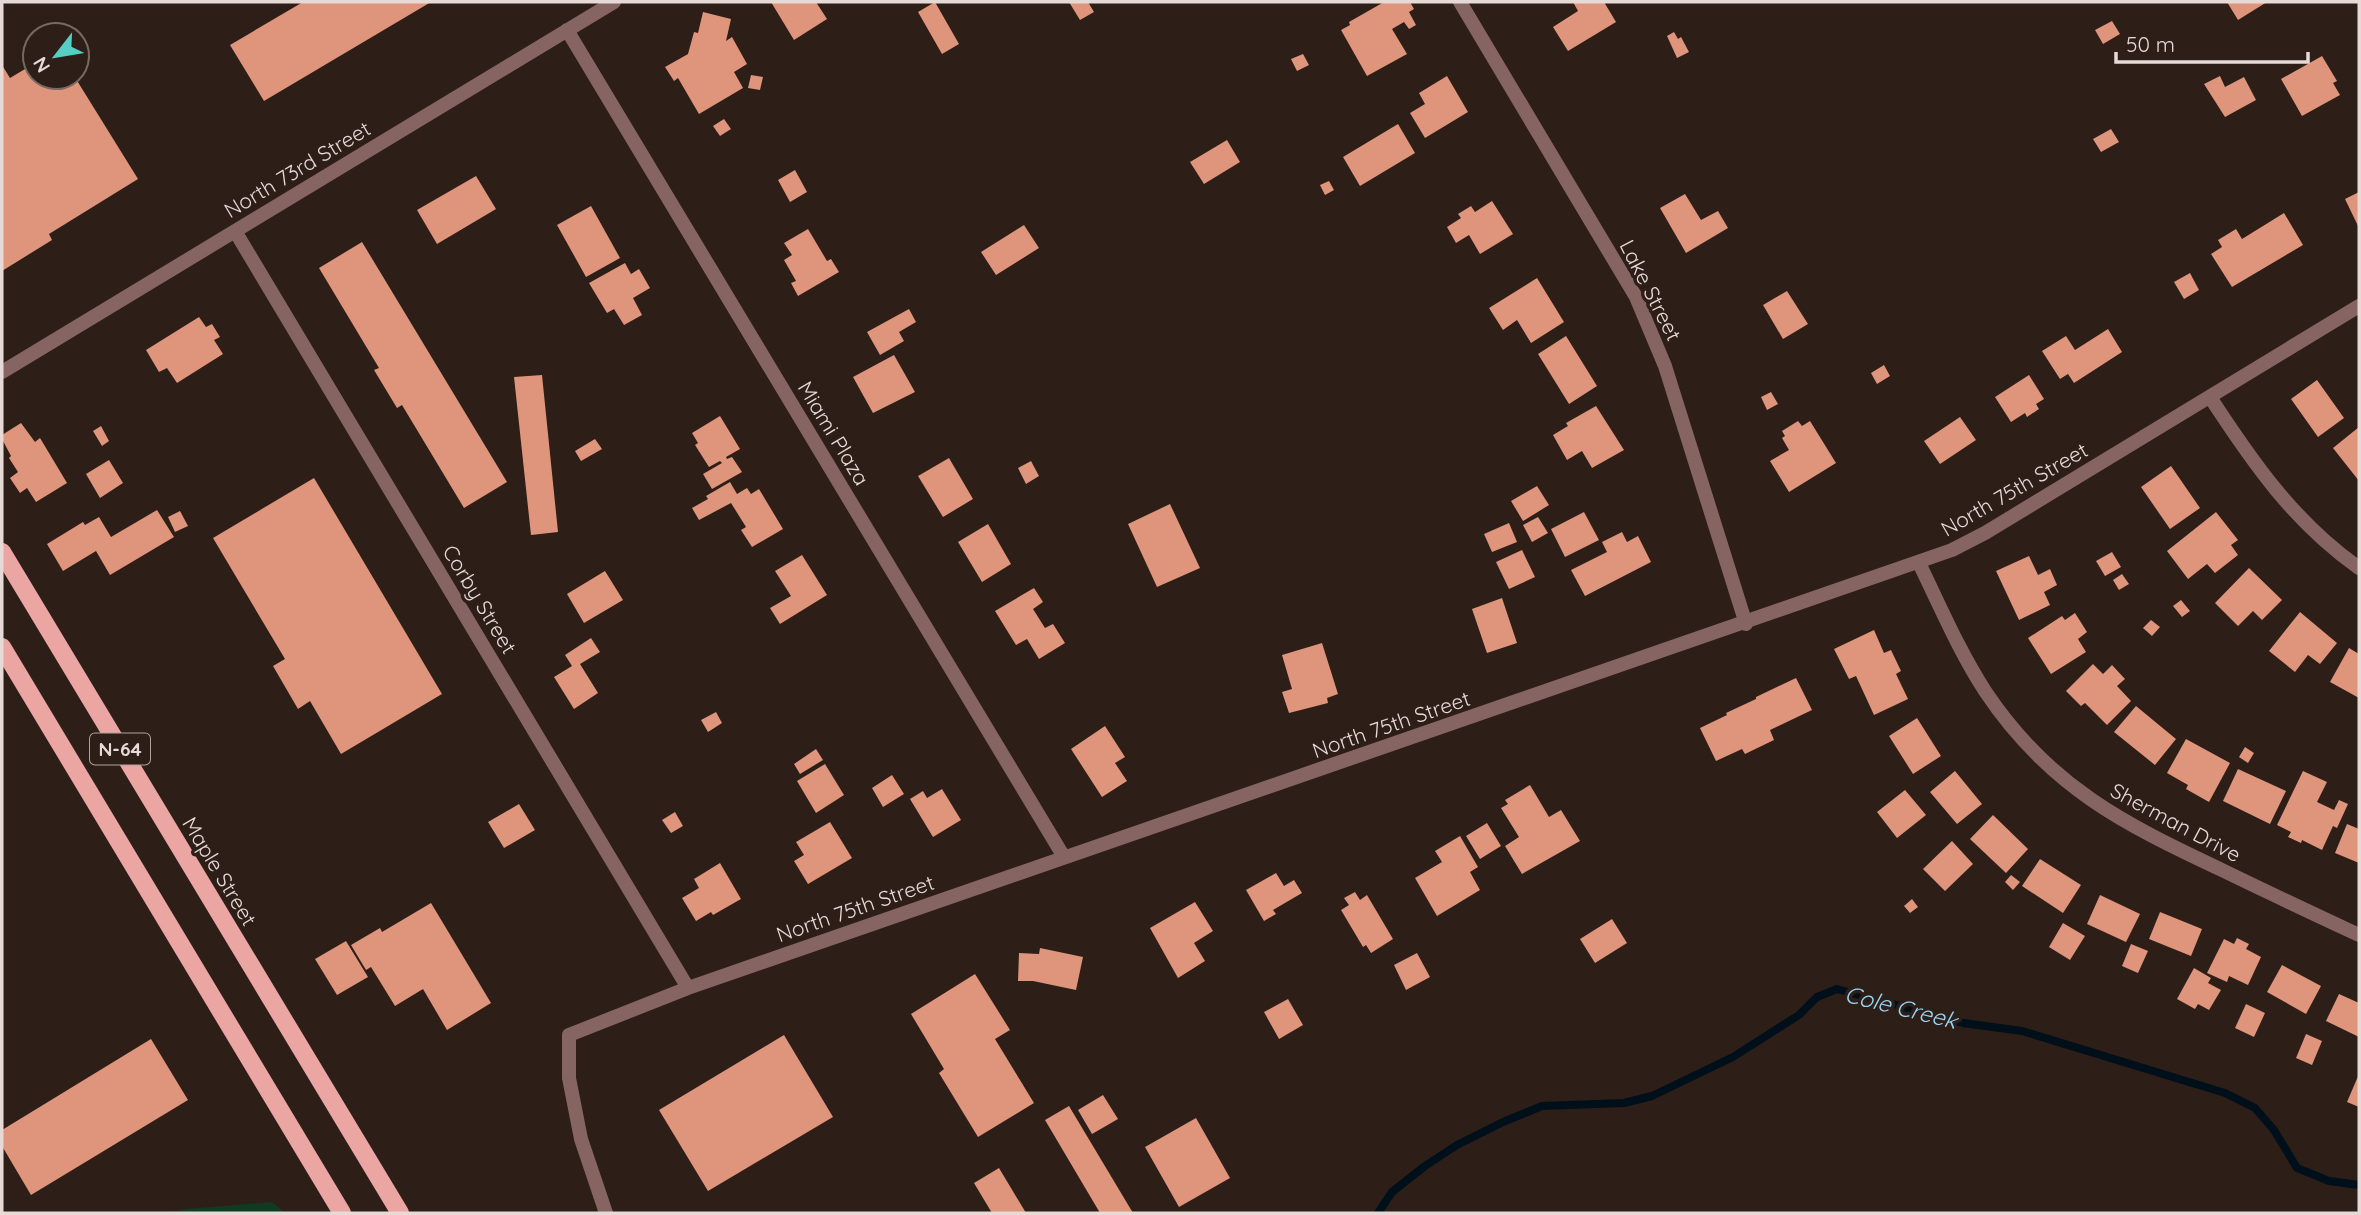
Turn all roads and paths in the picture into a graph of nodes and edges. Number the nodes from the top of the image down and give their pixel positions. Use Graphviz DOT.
graph roads {
  1 [pos="614,2"];
  2 [pos="1460,2"];
  3 [pos="567,30"];
  4 [pos="235,231"];
  5 [pos="2359,306"];
  6 [pos="2,372"];
  7 [pos="2210,397"];
  8 [pos="2,552"];
  9 [pos="1919,563"];
  10 [pos="2359,568"];
  11 [pos="1746,624"];
  12 [pos="2,647"];
  13 [pos="1064,857"];
  14 [pos="2359,935"];
  15 [pos="688,988"];
  16 [pos="342,1213"];
  17 [pos="400,1213"];
  18 [pos="606,1213"];
  1 -- 3 [label="street, North 73rd Street"];
  2 -- 11 [label="street, Lake Street"];
  3 -- 4 [label="street, North 73rd Street"];
  3 -- 13 [label="street, Miami Plaza"];
  4 -- 6 [label="street, North 73rd Street"];
  4 -- 15 [label="street, Corby Street"];
  5 -- 7 [label="street, North 75th Street"];
  7 -- 9 [label="street, North 75th Street"];
  7 -- 10 [label="street"];
  8 -- 17 [label="main road, Maple Street / N-64"];
  9 -- 11 [label="street, North 75th Street"];
  9 -- 14 [label="street, Sherman Drive"];
  11 -- 13 [label="street, North 75th Street"];
  12 -- 16 [label="main road, N-64"];
  13 -- 15 [label="street, North 75th Street"];
  15 -- 18 [label="street, North 75th Street"];
}
